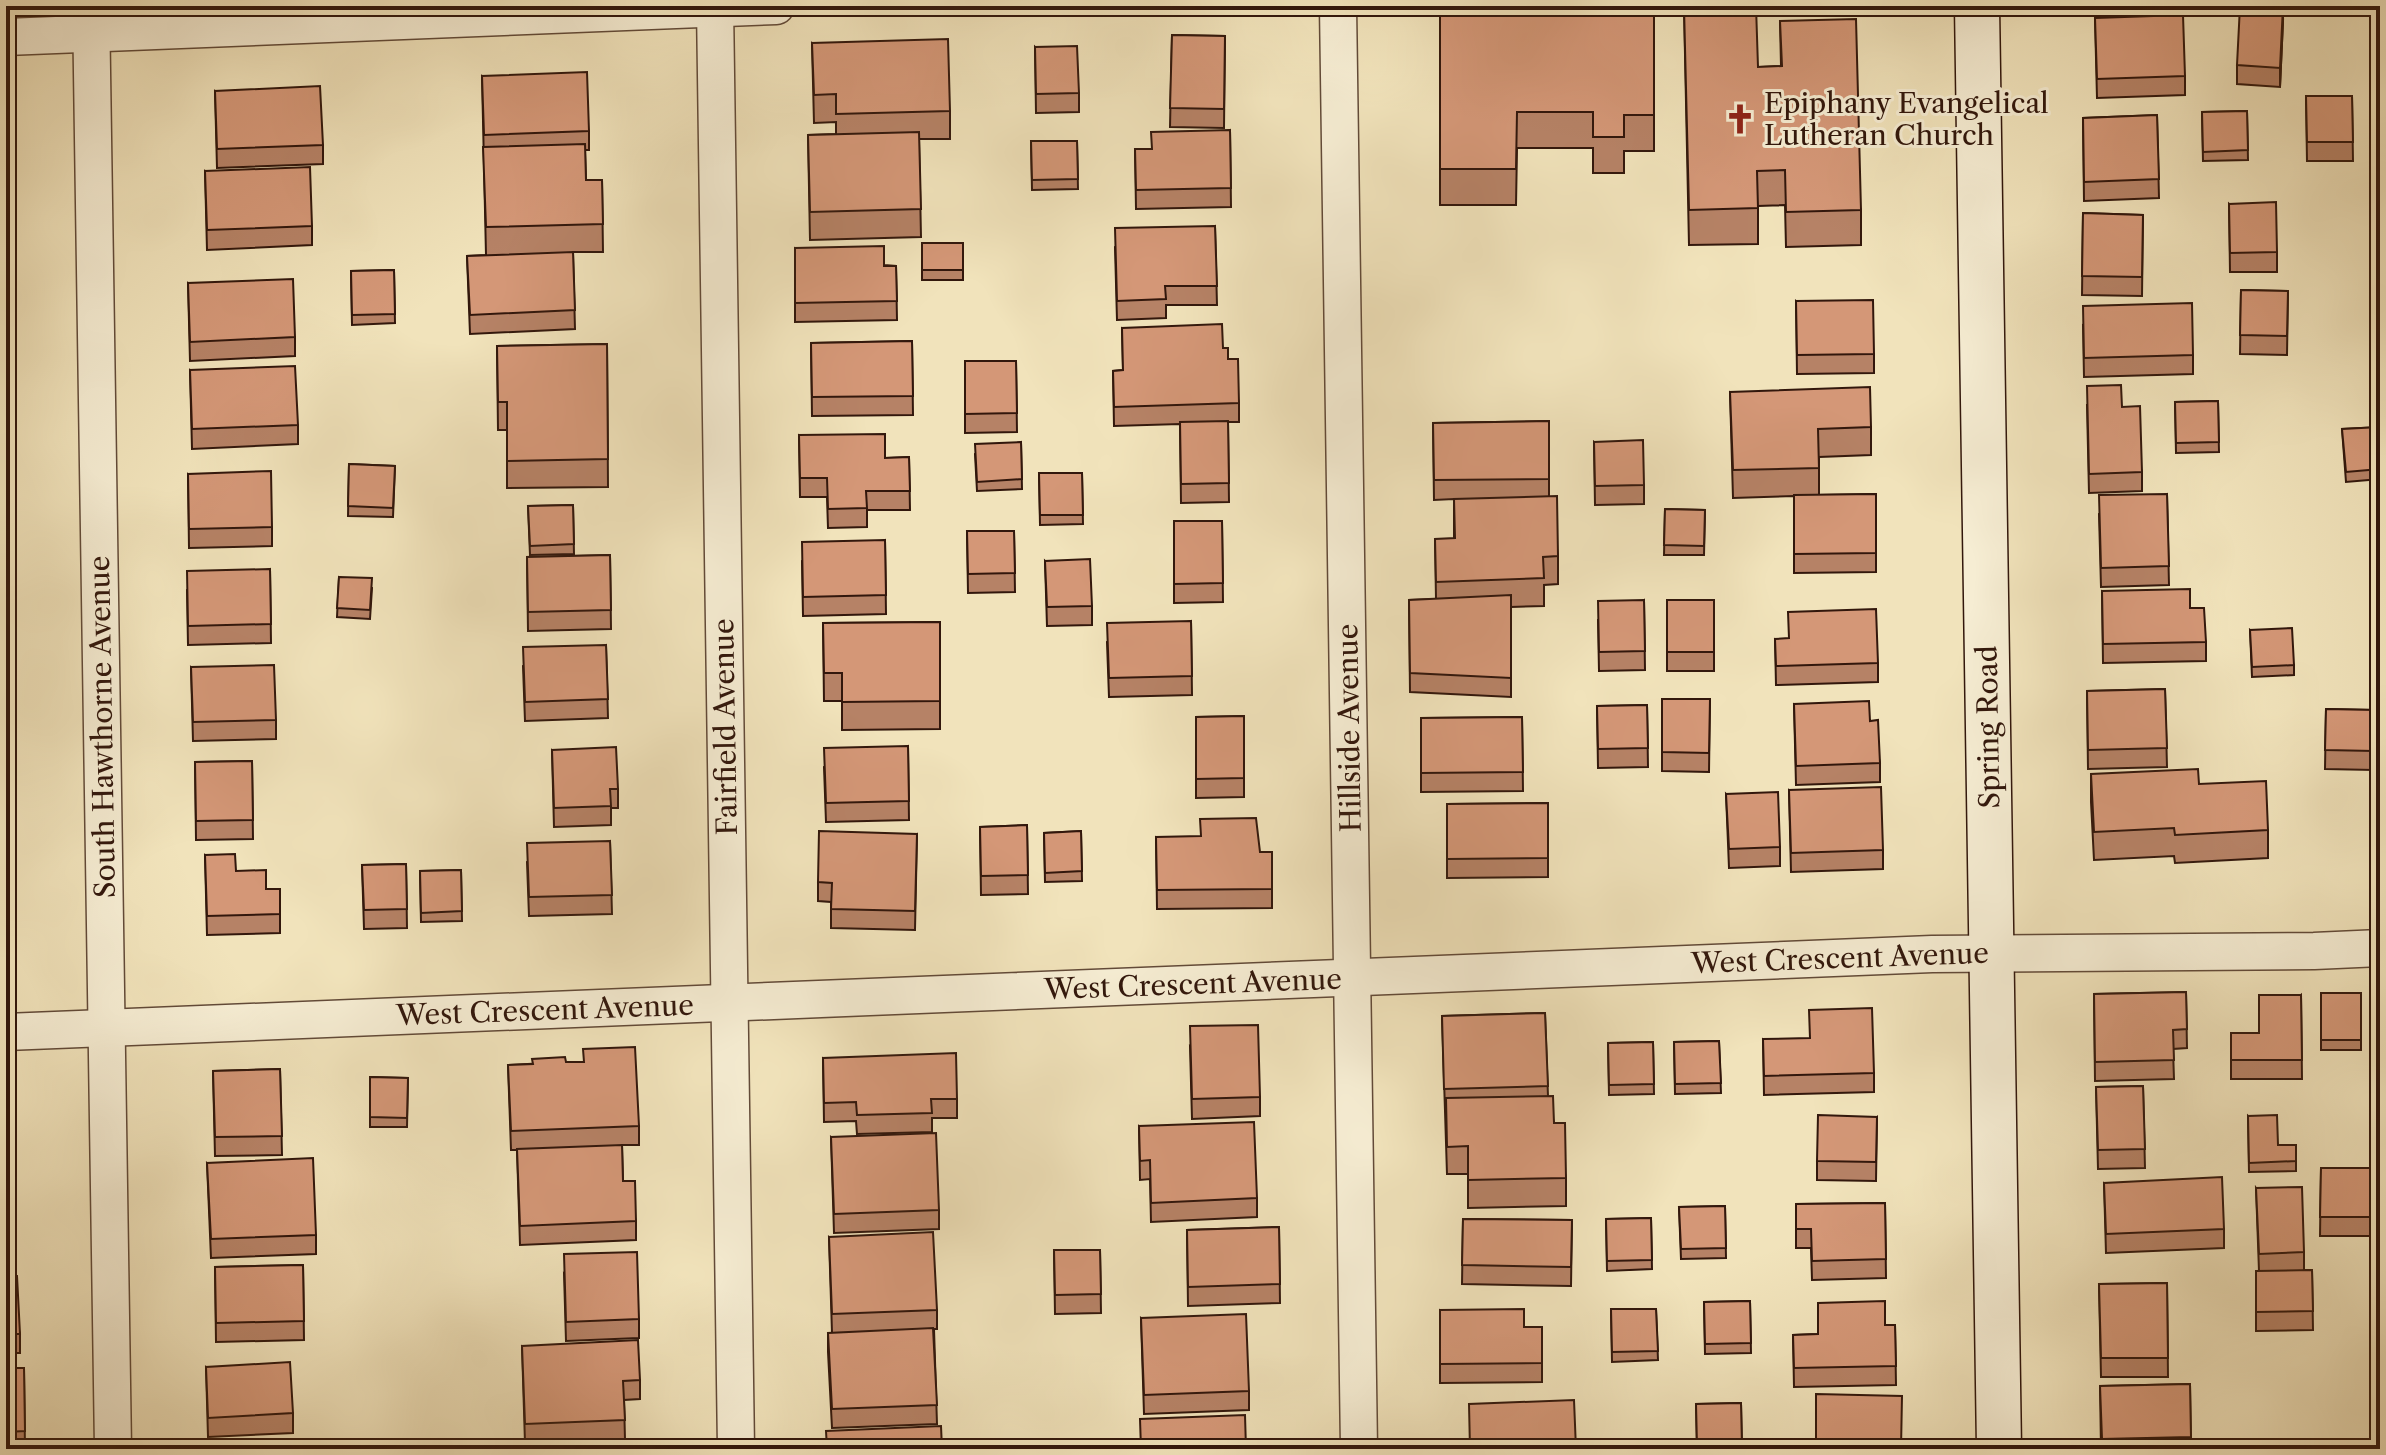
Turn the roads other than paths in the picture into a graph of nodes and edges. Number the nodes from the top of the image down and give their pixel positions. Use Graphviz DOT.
graph roads {
  1 [pos="776,6"];
  2 [pos="1338,6"];
  3 [pos="1977,6"];
  4 [pos="715,7"];
  5 [pos="92,20"];
  6 [pos="6,37"];
  7 [pos="2380,948"];
  8 [pos="1991,952"];
  9 [pos="1352,977"];
  10 [pos="729,1002"];
  11 [pos="107,1028"];
  12 [pos="6,1032"];
  13 [pos="113,1449"];
  14 [pos="736,1449"];
  15 [pos="1359,1449"];
  16 [pos="1999,1449"];
  1 -- 4 [label="street"];
  2 -- 9 [label="street, Hillside Avenue"];
  3 -- 8 [label="street, Spring Road"];
  4 -- 5 [label="street"];
  4 -- 10 [label="street, Fairfield Avenue"];
  5 -- 6 [label="street"];
  5 -- 11 [label="street, South Hawthorne Avenue"];
  7 -- 8 [label="street, West Crescent Avenue"];
  8 -- 9 [label="street, West Crescent Avenue"];
  8 -- 16 [label="street, Spring Road"];
  9 -- 10 [label="street, West Crescent Avenue"];
  9 -- 15 [label="street, Hillside Avenue"];
  10 -- 11 [label="street, West Crescent Avenue"];
  10 -- 14 [label="street, Fairfield Avenue"];
  11 -- 12 [label="street, West Crescent Avenue"];
  11 -- 13 [label="street, South Hawthorne Avenue"];
}
